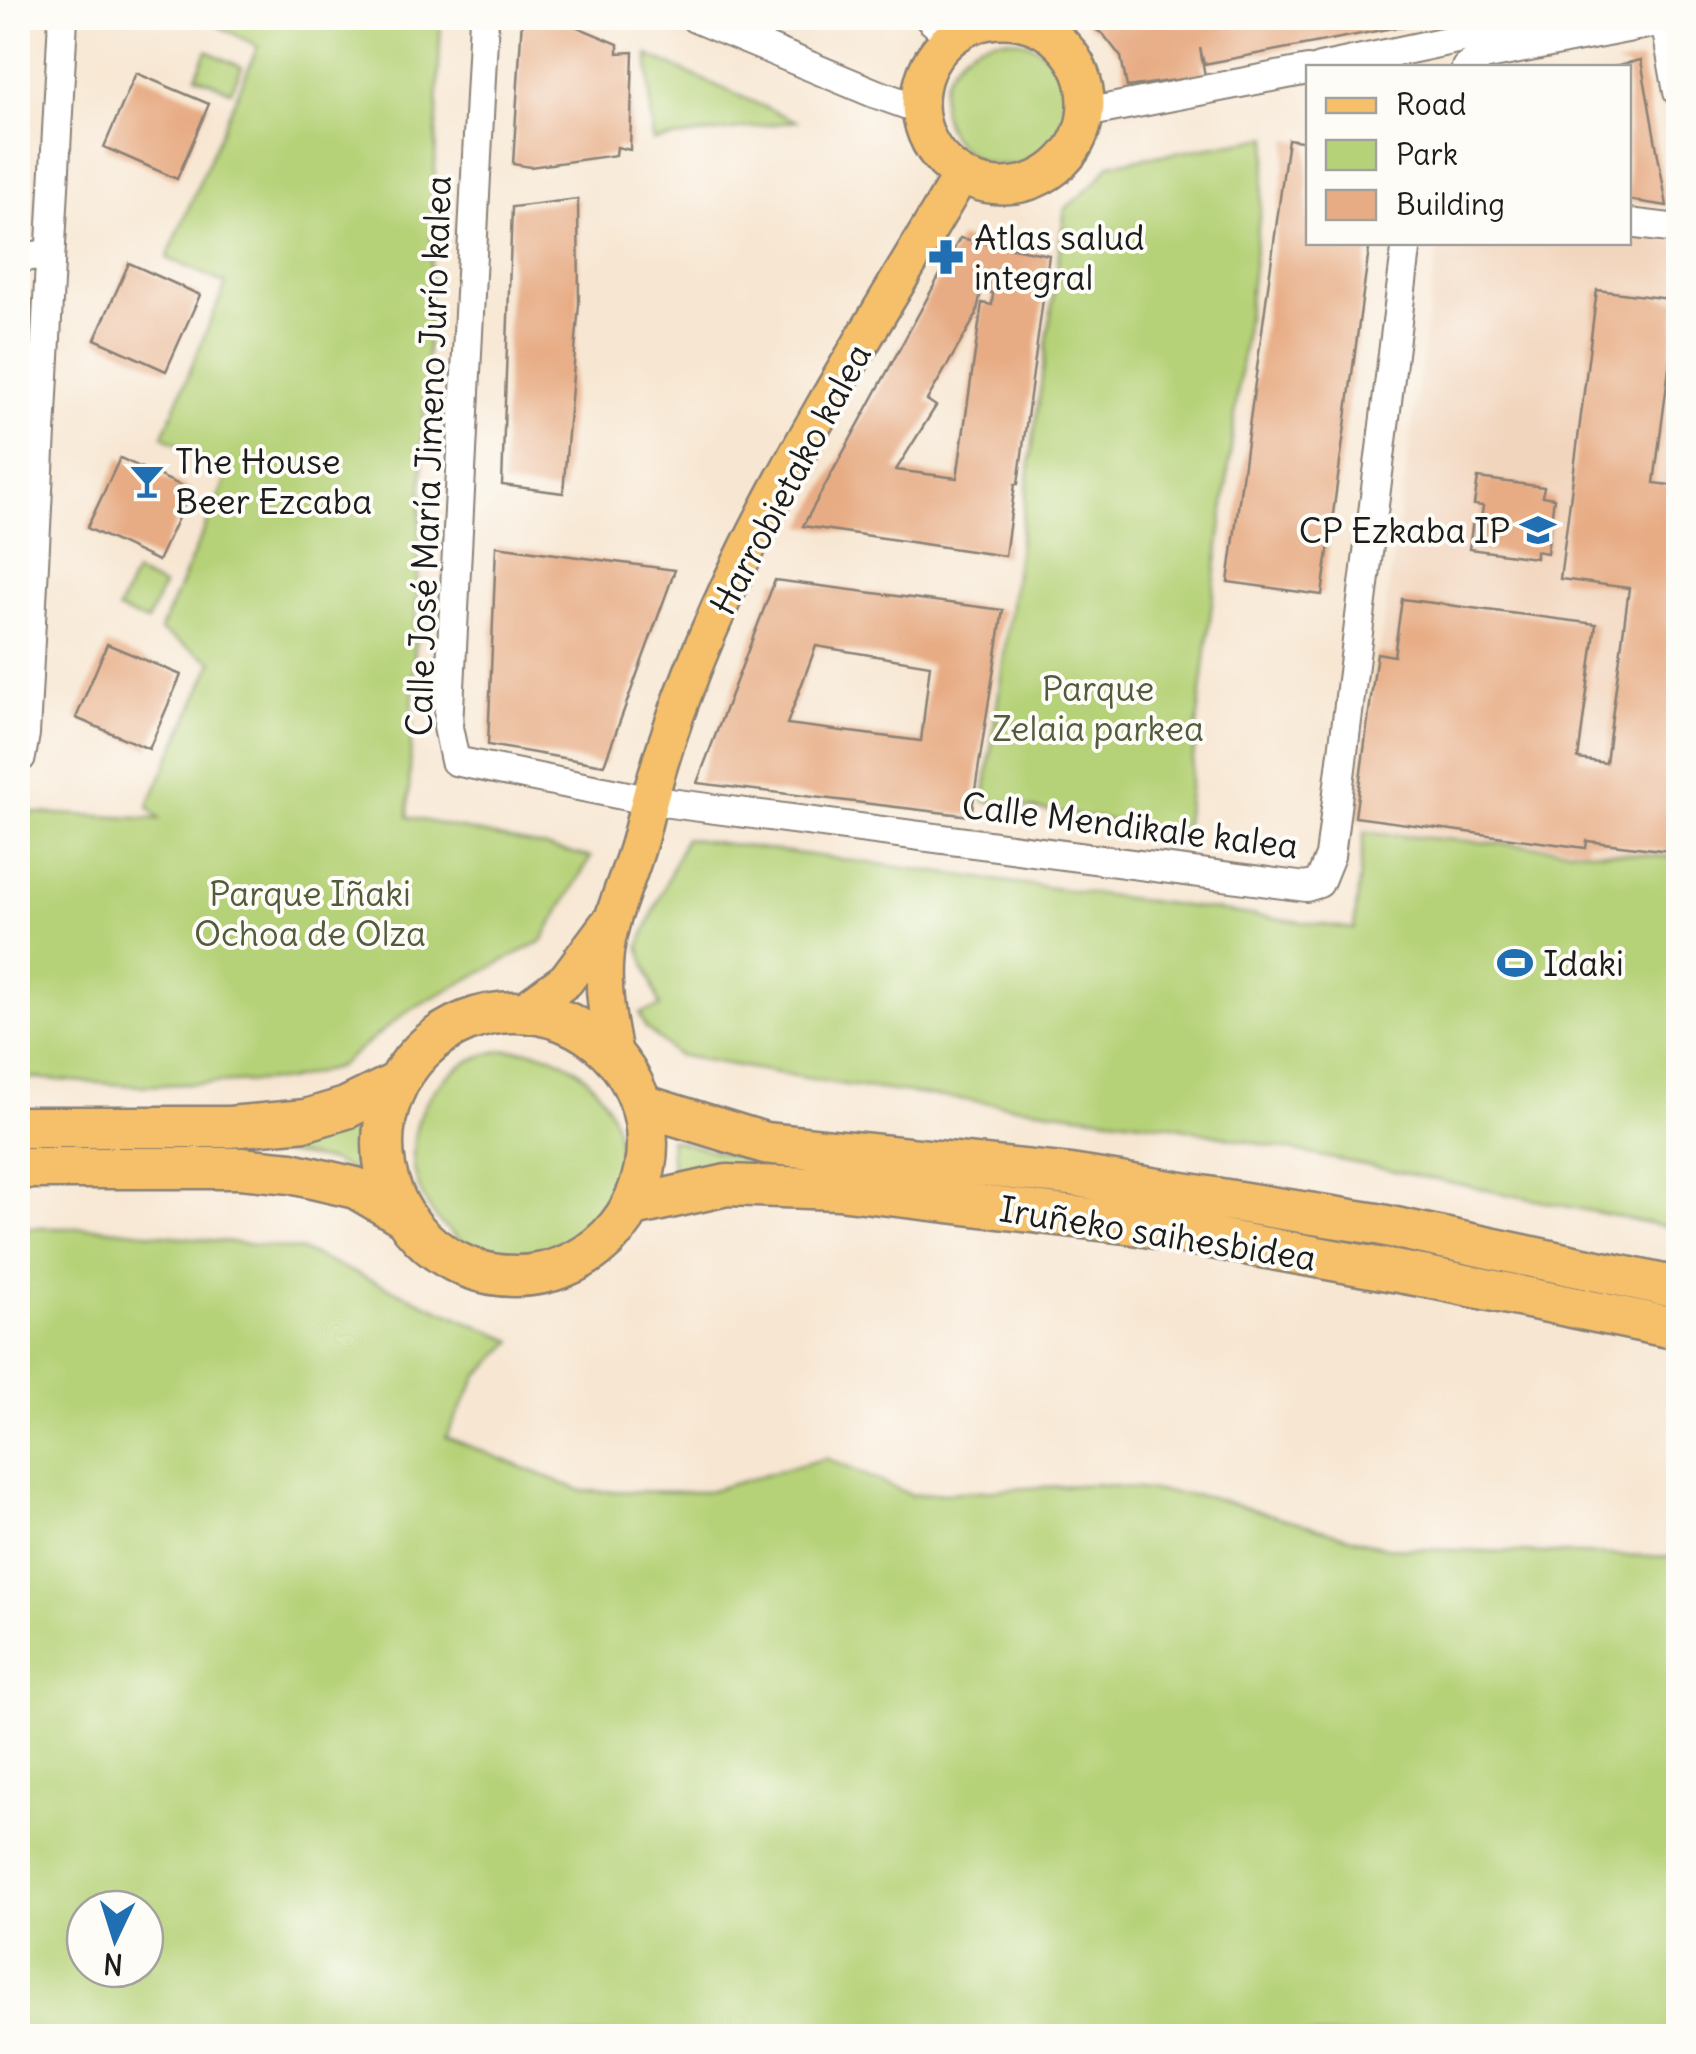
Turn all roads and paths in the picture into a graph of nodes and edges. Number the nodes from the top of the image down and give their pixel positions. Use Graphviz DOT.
graph roads {
  1 [pos="62,18"];
  2 [pos="484,18"];
  3 [pos="695,18"];
  4 [pos="1538,18"];
  5 [pos="1672,19"];
  6 [pos="951,26"];
  7 [pos="1063,28"];
  8 [pos="1402,60"];
  9 [pos="1351,65"];
  10 [pos="1470,65"];
  11 [pos="1306,70"];
  12 [pos="1678,92"];
  13 [pos="919,109"];
  14 [pos="1086,113"];
  15 [pos="961,175"];
  16 [pos="1631,223"];
  17 [pos="1678,229"];
  18 [pos="1407,245"];
  19 [pos="18,758"];
  20 [pos="647,800"];
  21 [pos="616,912"];
  22 [pos="522,1012"];
  23 [pos="615,1056"];
  24 [pos="397,1083"];
  25 [pos="642,1105"];
  26 [pos="18,1128"];
  27 [pos="18,1168"];
  28 [pos="634,1206"];
  29 [pos="402,1215"];
  30 [pos="1678,1288"];
  31 [pos="1678,1329"];
  1 -- 19 [label="street"];
  2 -- 20 [label="street, Calle José María Jimeno Jurío kalea"];
  3 -- 13 [label="street"];
  4 -- 8 [label="street"];
  5 -- 10 [label="street"];
  5 -- 12 [label="street"];
  6 -- 7 [label="main road"];
  6 -- 13 [label="main road"];
  7 -- 14 [label="main road"];
  8 -- 9 [label="street"];
  11 -- 14 [label="street"];
  13 -- 15 [label="main road"];
  14 -- 15 [label="main road"];
  15 -- 20 [label="main road, Harrobietako kalea"];
  16 -- 17 [label="street"];
  18 -- 20 [label="street, Calle Mendikale kalea"];
  20 -- 21 [label="main road, Harrobietako kalea"];
  21 -- 22 [label="main road, Harrobietako kalea"];
  21 -- 23 [label="main road, Harrobietako kalea"];
  22 -- 23 [label="highway"];
  22 -- 24 [label="highway"];
  23 -- 25 [label="highway"];
  24 -- 26 [label="highway"];
  24 -- 29 [label="highway"];
  25 -- 28 [label="highway"];
  25 -- 30 [label="highway, Iruñeko saihesbidea"];
  27 -- 29 [label="highway"];
  28 -- 29 [label="highway"];
  28 -- 31 [label="highway, Iruñeko saihesbidea"];
}
